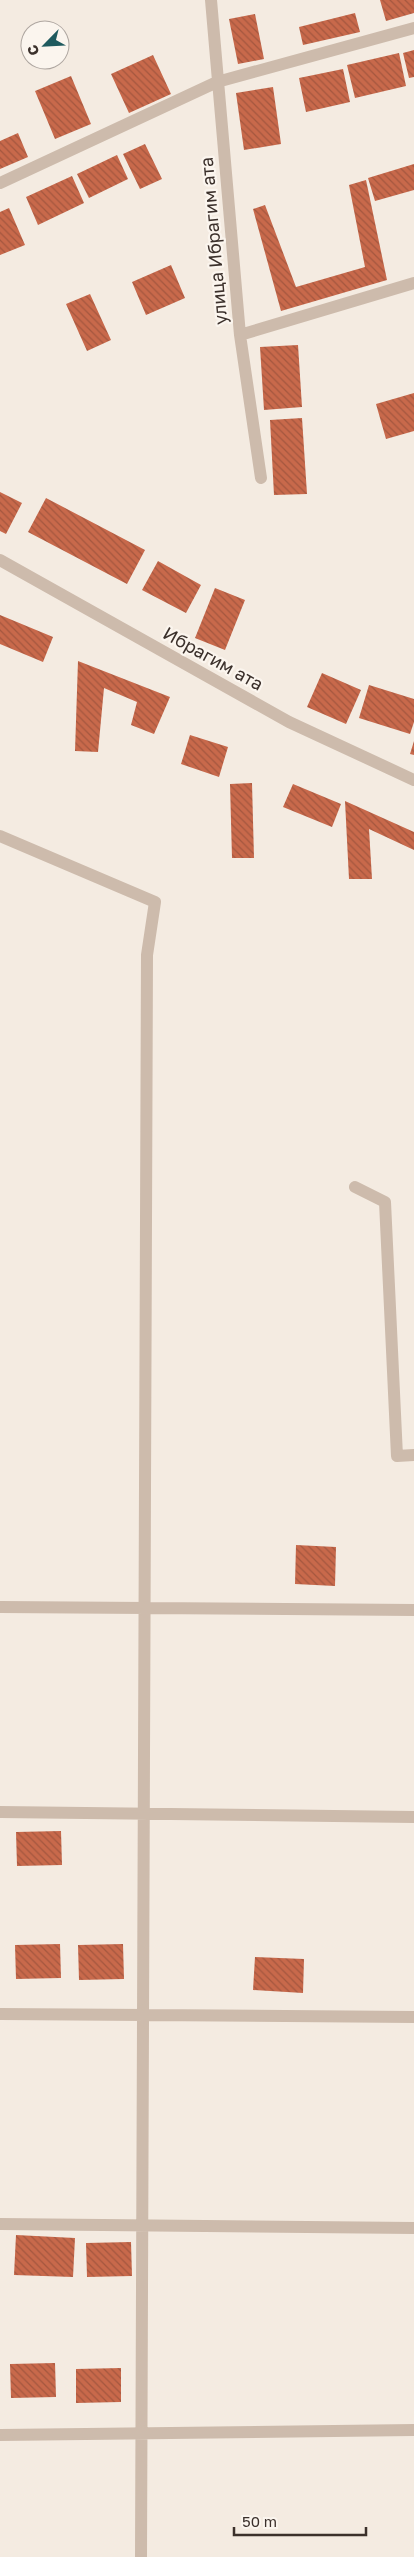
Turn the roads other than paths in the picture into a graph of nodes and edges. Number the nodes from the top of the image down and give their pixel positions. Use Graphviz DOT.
graph roads {
  1 [pos="211,0"];
  2 [pos="414,28"];
  3 [pos="216,82"];
  4 [pos="0,183"];
  5 [pos="414,283"];
  6 [pos="240,335"];
  7 [pos="261,478"];
  8 [pos="0,560"];
  9 [pos="414,780"];
  10 [pos="0,836"];
  11 [pos="355,1187"];
  12 [pos="414,1455"];
  13 [pos="0,1607"];
  14 [pos="144,1607"];
  15 [pos="414,1610"];
  16 [pos="0,1812"];
  17 [pos="144,1813"];
  18 [pos="414,1817"];
  19 [pos="0,2014"];
  20 [pos="143,2015"];
  21 [pos="414,2017"];
  22 [pos="0,2224"];
  23 [pos="142,2226"];
  24 [pos="414,2228"];
  25 [pos="414,2430"];
  26 [pos="141,2433"];
  27 [pos="0,2435"];
  28 [pos="141,2557"];
  1 -- 3 [label="street, улица Ибрагим ата"];
  2 -- 3 [label="street"];
  3 -- 4 [label="street"];
  3 -- 6 [label="street, улица Ибрагим ата"];
  5 -- 6 [label="street"];
  6 -- 7 [label="street, улица Ибрагим ата"];
  8 -- 9 [label="street, Ибрагим ата"];
  10 -- 14 [label="street"];
  11 -- 12 [label="street"];
  13 -- 14 [label="street"];
  14 -- 15 [label="street"];
  14 -- 17 [label="street"];
  16 -- 17 [label="street"];
  17 -- 18 [label="street"];
  17 -- 20 [label="street"];
  19 -- 20 [label="street"];
  20 -- 21 [label="street"];
  20 -- 23 [label="street"];
  22 -- 23 [label="street"];
  23 -- 24 [label="street"];
  23 -- 26 [label="street"];
  25 -- 26 [label="street"];
  26 -- 27 [label="street"];
  26 -- 28 [label="street"];
}
